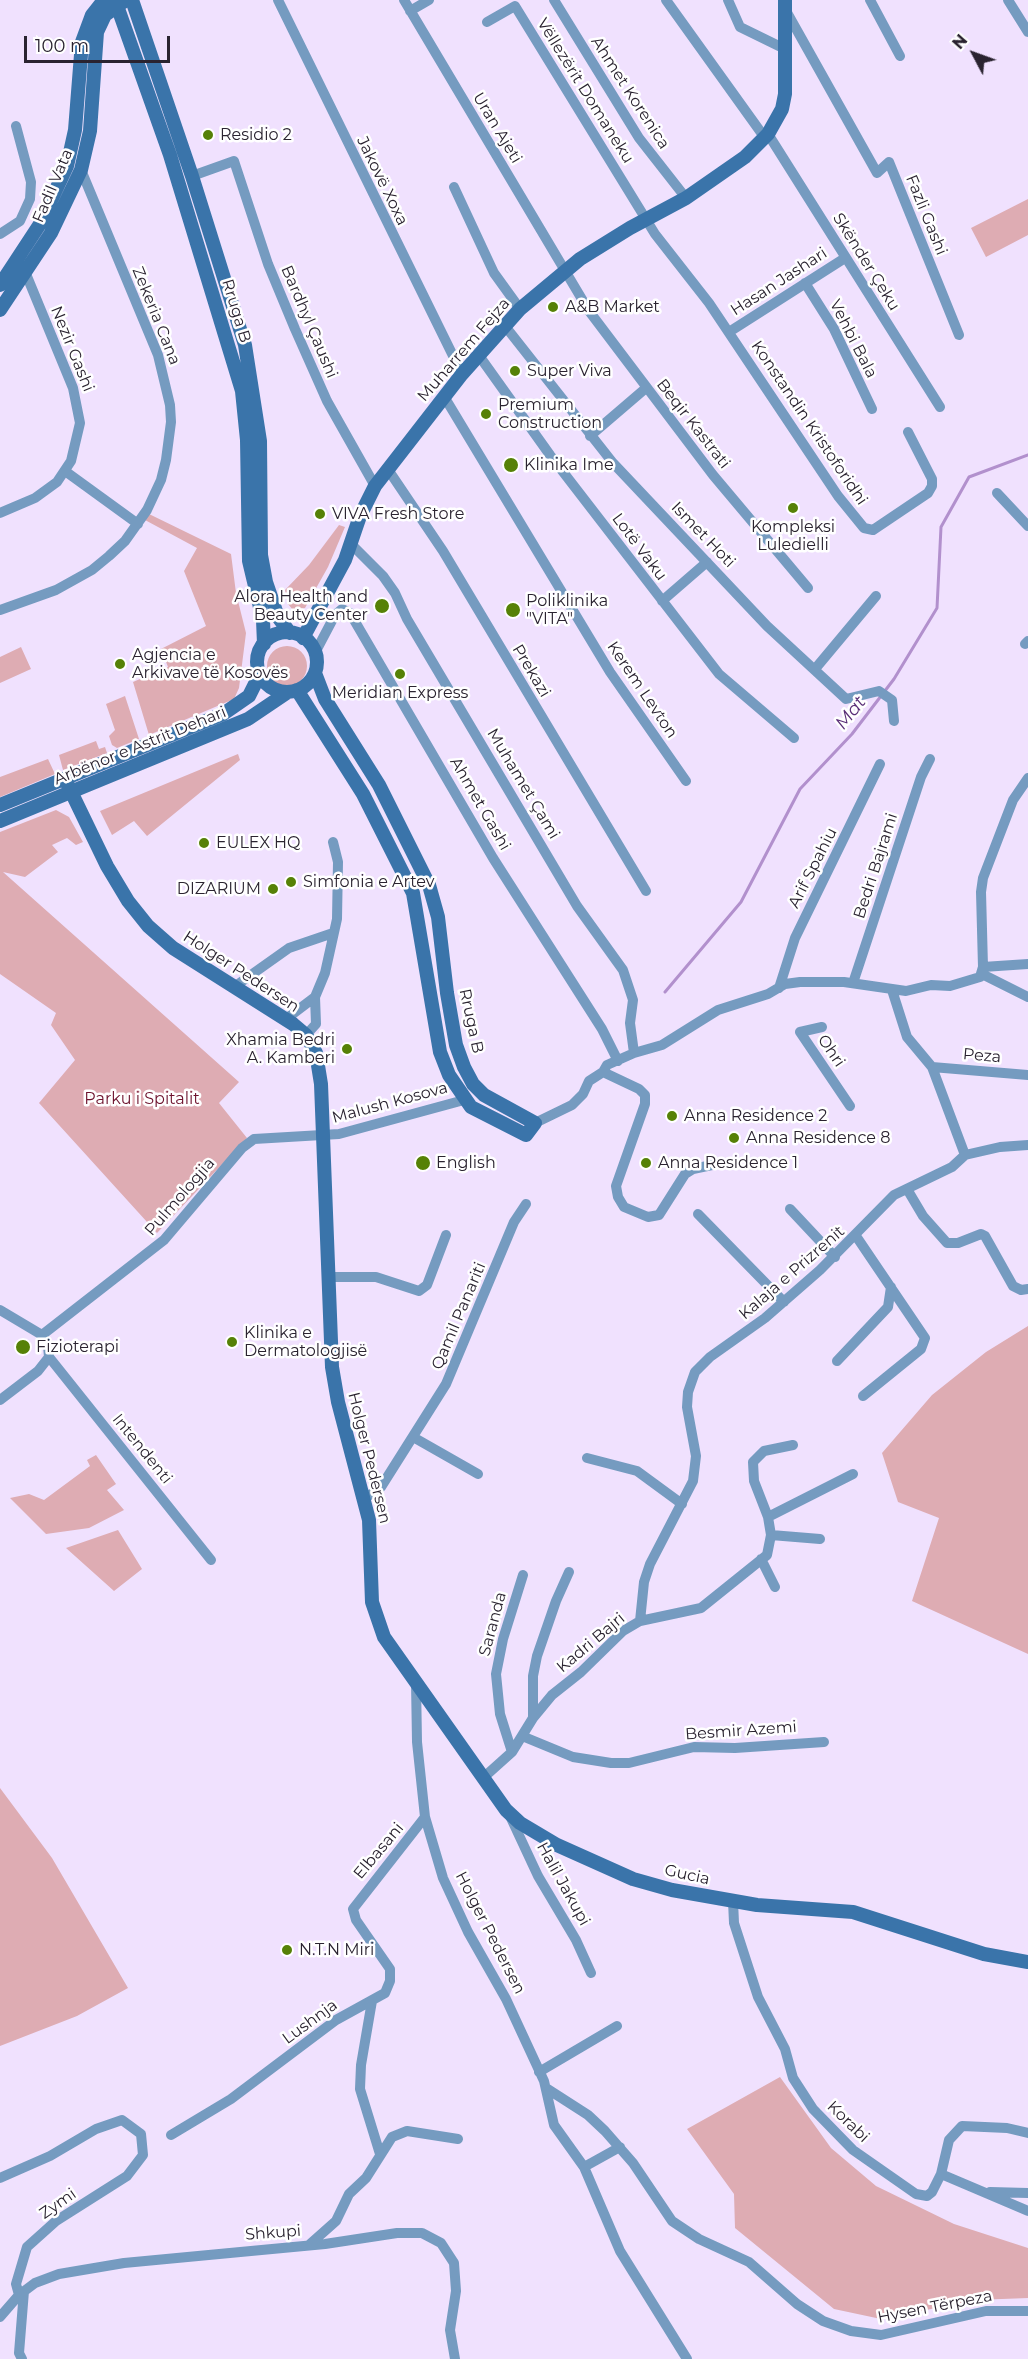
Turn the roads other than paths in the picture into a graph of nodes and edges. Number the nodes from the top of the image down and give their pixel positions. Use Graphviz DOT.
graph roads {
  1 [pos="93,0"];
  2 [pos="104,0"];
  3 [pos="132,0"];
  4 [pos="278,0"];
  5 [pos="404,0"];
  6 [pos="429,0"];
  7 [pos="554,0"];
  8 [pos="666,0"];
  9 [pos="728,0"];
  10 [pos="870,0"];
  11 [pos="1008,0"];
  12 [pos="120,2"];
  13 [pos="785,4"];
  14 [pos="410,11"];
  15 [pos="487,22"];
  16 [pos="125,31"];
  17 [pos="1028,32"];
  18 [pos="88,43"];
  19 [pos="785,49"];
  20 [pos="900,56"];
  21 [pos="16,126"];
  22 [pos="766,136"];
  23 [pos="81,170"];
  24 [pos="192,176"];
  25 [pos="454,187"];
  26 [pos="686,198"];
  27 [pos="646,219"];
  28 [pos="0,234"];
  29 [pos="845,258"];
  30 [pos="566,271"];
  31 [pos="26,274"];
  32 [pos="805,283"];
  33 [pos="0,285"];
  34 [pos="520,309"];
  35 [pos="0,310"];
  36 [pos="505,326"];
  37 [pos="729,332"];
  38 [pos="959,335"];
  39 [pos="480,357"];
  40 [pos="462,374"];
  41 [pos="646,388"];
  42 [pos="445,398"];
  43 [pos="940,407"];
  44 [pos="872,409"];
  45 [pos="908,432"];
  46 [pos="590,436"];
  47 [pos="387,468"];
  48 [pos="65,471"];
  49 [pos="375,486"];
  50 [pos="997,493"];
  51 [pos="0,513"];
  52 [pos="138,524"];
  53 [pos="1028,526"];
  54 [pos="351,544"];
  55 [pos="707,562"];
  56 [pos="808,588"];
  57 [pos="876,596"];
  58 [pos="662,602"];
  59 [pos="0,610"];
  60 [pos="296,636"];
  61 [pos="264,644"];
  62 [pos="315,652"];
  63 [pos="815,669"];
  64 [pos="315,673"];
  65 [pos="260,674"];
  66 [pos="292,691"];
  67 [pos="894,721"];
  68 [pos="794,738"];
  69 [pos="930,759"];
  70 [pos="880,764"];
  71 [pos="1028,778"];
  72 [pos="64,779"];
  73 [pos="686,782"];
  74 [pos="70,793"];
  75 [pos="0,805"];
  76 [pos="0,821"];
  77 [pos="333,842"];
  78 [pos="646,891"];
  79 [pos="333,933"];
  80 [pos="1028,964"];
  81 [pos="983,971"];
  82 [pos="854,983"];
  83 [pos="234,987"];
  84 [pos="779,987"];
  85 [pos="892,990"];
  86 [pos="315,997"];
  87 [pos="1028,997"];
  88 [pos="286,1020"];
  89 [pos="822,1028"];
  90 [pos="306,1035"];
  91 [pos="634,1053"];
  92 [pos="618,1061"];
  93 [pos="932,1068"];
  94 [pos="603,1072"];
  95 [pos="1028,1075"];
  96 [pos="464,1100"];
  97 [pos="850,1106"];
  98 [pos="535,1123"];
  99 [pos="323,1136"];
  100 [pos="1028,1145"];
  101 [pos="965,1155"];
  102 [pos="712,1165"];
  103 [pos="907,1189"];
  104 [pos="526,1204"];
  105 [pos="789,1209"];
  106 [pos="698,1214"];
  107 [pos="446,1236"];
  108 [pos="856,1236"];
  109 [pos="835,1257"];
  110 [pos="327,1277"];
  111 [pos="891,1287"];
  112 [pos="1028,1288"];
  113 [pos="784,1302"];
  114 [pos="0,1310"];
  115 [pos="42,1335"];
  116 [pos="49,1357"];
  117 [pos="837,1361"];
  118 [pos="863,1396"];
  119 [pos="0,1400"];
  120 [pos="413,1437"];
  121 [pos="793,1445"];
  122 [pos="587,1458"];
  123 [pos="478,1474"];
  124 [pos="853,1474"];
  125 [pos="364,1499"];
  126 [pos="682,1504"];
  127 [pos="768,1517"];
  128 [pos="771,1535"];
  129 [pos="820,1539"];
  130 [pos="761,1559"];
  131 [pos="211,1560"];
  132 [pos="569,1572"];
  133 [pos="523,1575"];
  134 [pos="775,1587"];
  135 [pos="640,1621"];
  136 [pos="416,1682"];
  137 [pos="533,1718"];
  138 [pos="522,1736"];
  139 [pos="824,1742"];
  140 [pos="512,1752"];
  141 [pos="483,1778"];
  142 [pos="507,1810"];
  143 [pos="425,1817"];
  144 [pos="733,1901"];
  145 [pos="355,1904"];
  146 [pos="1028,1962"];
  147 [pos="591,1973"];
  148 [pos="372,2001"];
  149 [pos="616,2026"];
  150 [pos="539,2072"];
  151 [pos="546,2088"];
  152 [pos="1028,2133"];
  153 [pos="171,2135"];
  154 [pos="458,2139"];
  155 [pos="620,2147"];
  156 [pos="380,2154"];
  157 [pos="584,2167"];
  158 [pos="941,2174"];
  159 [pos="0,2178"];
  160 [pos="983,2192"];
  161 [pos="1028,2193"];
  162 [pos="1028,2211"];
  163 [pos="309,2246"];
  164 [pos="22,2293"];
  165 [pos="1028,2311"];
  166 [pos="0,2317"];
  167 [pos="22,2359"];
  168 [pos="455,2359"];
  169 [pos="687,2359"];
  1 -- 18 [label="main road"];
  2 -- 18 [label="main road, Fadil Vata"];
  3 -- 24 [label="main road, Rruga B"];
  4 -- 40 [label="street, Jakovë Xoxa"];
  5 -- 14 [label="street, Uran Ajeti"];
  6 -- 14 [label="street"];
  7 -- 26 [label="street, Ahmet Korenica"];
  8 -- 22 [label="street, Skënder Çeku"];
  9 -- 19 [label="street"];
  10 -- 20 [label="street"];
  11 -- 17 [label="street"];
  12 -- 16 [label="main road, Rruga B"];
  12 -- 18 [label="main road, Fadil Vata"];
  13 -- 19 [label="main road, Muharrem Fejza"];
  13 -- 38 [label="street, Fazli Gashi"];
  14 -- 30 [label="street, Uran Ajeti"];
  15 -- 27 [label="street, Vëllezërit Domaneku"];
  16 -- 18 [label="main road"];
  16 -- 61 [label="main road, Rruga B"];
  18 -- 23 [label="main road, Fadil Vata"];
  18 -- 33 [label="main road, Fadil Vata"];
  19 -- 22 [label="main road, Muharrem Fejza"];
  21 -- 28 [label="street"];
  22 -- 26 [label="main road, Muharrem Fejza"];
  22 -- 29 [label="street, Skënder Çeku"];
  23 -- 31 [label="main road, Fadil Vata"];
  23 -- 52 [label="street, Zekeria Cana"];
  24 -- 49 [label="street, Bardhyl Çaushi"];
  24 -- 60 [label="main road, Rruga B"];
  25 -- 34 [label="street"];
  26 -- 27 [label="main road, Muharrem Fejza"];
  27 -- 30 [label="main road, Muharrem Fejza"];
  27 -- 37 [label="street, Konstandin Kristoforidhi"];
  29 -- 32 [label="street, Hasan Jashari"];
  29 -- 43 [label="street, Skënder Çeku"];
  30 -- 34 [label="main road, Muharrem Fejza"];
  30 -- 41 [label="street, Beqir Kastrati"];
  31 -- 35 [label="main road, Fadil Vata"];
  31 -- 48 [label="street, Nezir Gashi"];
  32 -- 37 [label="street, Hasan Jashari"];
  32 -- 44 [label="street, Vehbi Bala"];
  34 -- 36 [label="main road, Muharrem Fejza"];
  36 -- 39 [label="main road, Muharrem Fejza"];
  36 -- 46 [label="street, Ismet Hoti"];
  37 -- 45 [label="street, Konstandin Kristoforidhi"];
  39 -- 40 [label="main road, Muharrem Fejza"];
  39 -- 58 [label="street, Lotë Vaku"];
  40 -- 42 [label="main road, Muharrem Fejza"];
  41 -- 46 [label="street"];
  41 -- 56 [label="street, Beqir Kastrati"];
  42 -- 47 [label="main road, Muharrem Fejza"];
  42 -- 73 [label="street, Kerem Levton"];
  46 -- 55 [label="street, Ismet Hoti"];
  47 -- 49 [label="main road, Muharrem Fejza"];
  47 -- 78 [label="street, Prekazi"];
  48 -- 51 [label="street, Nezir Gashi"];
  48 -- 52 [label="street"];
  49 -- 54 [label="main road, Muharrem Fejza"];
  50 -- 53 [label="street"];
  52 -- 59 [label="street, Zekeria Cana"];
  54 -- 60 [label="main road, Muharrem Fejza"];
  54 -- 91 [label="street, Muhamet Çami"];
  55 -- 58 [label="street"];
  55 -- 63 [label="street, Ismet Hoti"];
  57 -- 63 [label="street"];
  58 -- 68 [label="street, Lotë Vaku"];
  60 -- 61 [label="main road"];
  60 -- 62 [label="main road"];
  61 -- 65 [label="main road"];
  62 -- 64 [label="main road"];
  62 -- 92 [label="street, Ahmet Gashi"];
  63 -- 67 [label="street, Ismet Hoti"];
  64 -- 66 [label="main road"];
  64 -- 98 [label="main road, Rruga B"];
  65 -- 66 [label="main road"];
  65 -- 72 [label="main road, Arbënor e Astrit Dehari"];
  66 -- 74 [label="main road, Arbënor e Astrit Dehari"];
  66 -- 96 [label="main road"];
  69 -- 82 [label="street, Bedri Bajrami"];
  70 -- 84 [label="street, Arif Spahiu"];
  71 -- 81 [label="street"];
  72 -- 74 [label="main road, Holger Pedersen"];
  72 -- 75 [label="main road, Arbënor e Astrit Dehari"];
  74 -- 76 [label="main road, Arbënor e Astrit Dehari"];
  74 -- 83 [label="main road, Holger Pedersen"];
  77 -- 79 [label="street"];
  79 -- 83 [label="street"];
  79 -- 86 [label="street"];
  80 -- 81 [label="street"];
  81 -- 85 [label="street"];
  81 -- 87 [label="street"];
  82 -- 84 [label="street"];
  82 -- 85 [label="street"];
  83 -- 88 [label="main road, Holger Pedersen"];
  84 -- 91 [label="street"];
  85 -- 93 [label="street"];
  86 -- 88 [label="street"];
  86 -- 90 [label="street"];
  88 -- 90 [label="main road, Holger Pedersen"];
  89 -- 97 [label="street, Ohri"];
  90 -- 99 [label="main road, Holger Pedersen"];
  91 -- 92 [label="street"];
  92 -- 94 [label="street"];
  93 -- 95 [label="street, Peza"];
  93 -- 101 [label="street"];
  94 -- 98 [label="street"];
  94 -- 102 [label="street"];
  96 -- 98 [label="main road"];
  96 -- 99 [label="street, Malush Kosova"];
  99 -- 110 [label="main road, Holger Pedersen"];
  99 -- 115 [label="street, Pulmologjia"];
  100 -- 101 [label="street, Kalaja e Prizrenit"];
  101 -- 103 [label="street, Kalaja e Prizrenit"];
  103 -- 108 [label="street, Kalaja e Prizrenit"];
  103 -- 112 [label="street"];
  104 -- 120 [label="street, Qamil Panariti"];
  105 -- 109 [label="street"];
  106 -- 113 [label="street"];
  107 -- 110 [label="street"];
  108 -- 109 [label="street, Kalaja e Prizrenit"];
  108 -- 111 [label="street"];
  109 -- 113 [label="street, Kalaja e Prizrenit"];
  110 -- 125 [label="main road, Holger Pedersen"];
  111 -- 117 [label="street"];
  111 -- 118 [label="street"];
  113 -- 126 [label="street, Kalaja e Prizrenit"];
  114 -- 115 [label="street"];
  115 -- 116 [label="street"];
  116 -- 119 [label="street"];
  116 -- 131 [label="street, Intendenti"];
  120 -- 123 [label="street"];
  120 -- 125 [label="street, Qamil Panariti"];
  121 -- 127 [label="street"];
  122 -- 126 [label="street"];
  124 -- 127 [label="street"];
  125 -- 136 [label="main road, Holger Pedersen"];
  126 -- 135 [label="street, Kalaja e Prizrenit"];
  127 -- 128 [label="street"];
  128 -- 129 [label="street"];
  128 -- 130 [label="street, Kadri Bajri"];
  130 -- 134 [label="street"];
  130 -- 135 [label="street, Kadri Bajri"];
  132 -- 137 [label="street, Kadri Bajri"];
  133 -- 140 [label="street, Saranda"];
  135 -- 137 [label="street, Kadri Bajri"];
  136 -- 141 [label="main road, Gucia"];
  136 -- 143 [label="street, Holger Pedersen"];
  137 -- 138 [label="street, Kadri Bajri"];
  138 -- 139 [label="street, Besmir Azemi"];
  138 -- 140 [label="street, Kadri Bajri"];
  140 -- 141 [label="street, Kadri Bajri"];
  141 -- 142 [label="main road, Gucia"];
  142 -- 144 [label="main road, Gucia"];
  142 -- 147 [label="street, Halil Jakupi"];
  143 -- 145 [label="street, Elbasani"];
  143 -- 150 [label="street, Holger Pedersen"];
  144 -- 146 [label="main road, Gucia"];
  144 -- 158 [label="street, Korabi"];
  145 -- 148 [label="street, Lushnja"];
  148 -- 153 [label="street, Lushnja"];
  148 -- 156 [label="street"];
  149 -- 150 [label="street"];
  150 -- 151 [label="street, Holger Pedersen"];
  151 -- 155 [label="street, Hysen Tërpeza"];
  151 -- 157 [label="street, Holger Pedersen"];
  152 -- 158 [label="street, Korabi"];
  154 -- 156 [label="street"];
  155 -- 157 [label="street"];
  155 -- 165 [label="street, Hysen Tërpeza"];
  156 -- 163 [label="street"];
  157 -- 169 [label="street, Holger Pedersen"];
  158 -- 160 [label="street"];
  159 -- 164 [label="street, Zymi"];
  160 -- 161 [label="street"];
  160 -- 162 [label="street"];
  163 -- 164 [label="street, Shkupi"];
  163 -- 168 [label="street, Shkupi"];
  164 -- 166 [label="street, Shkupi"];
  164 -- 167 [label="street, Zymi"];
}
